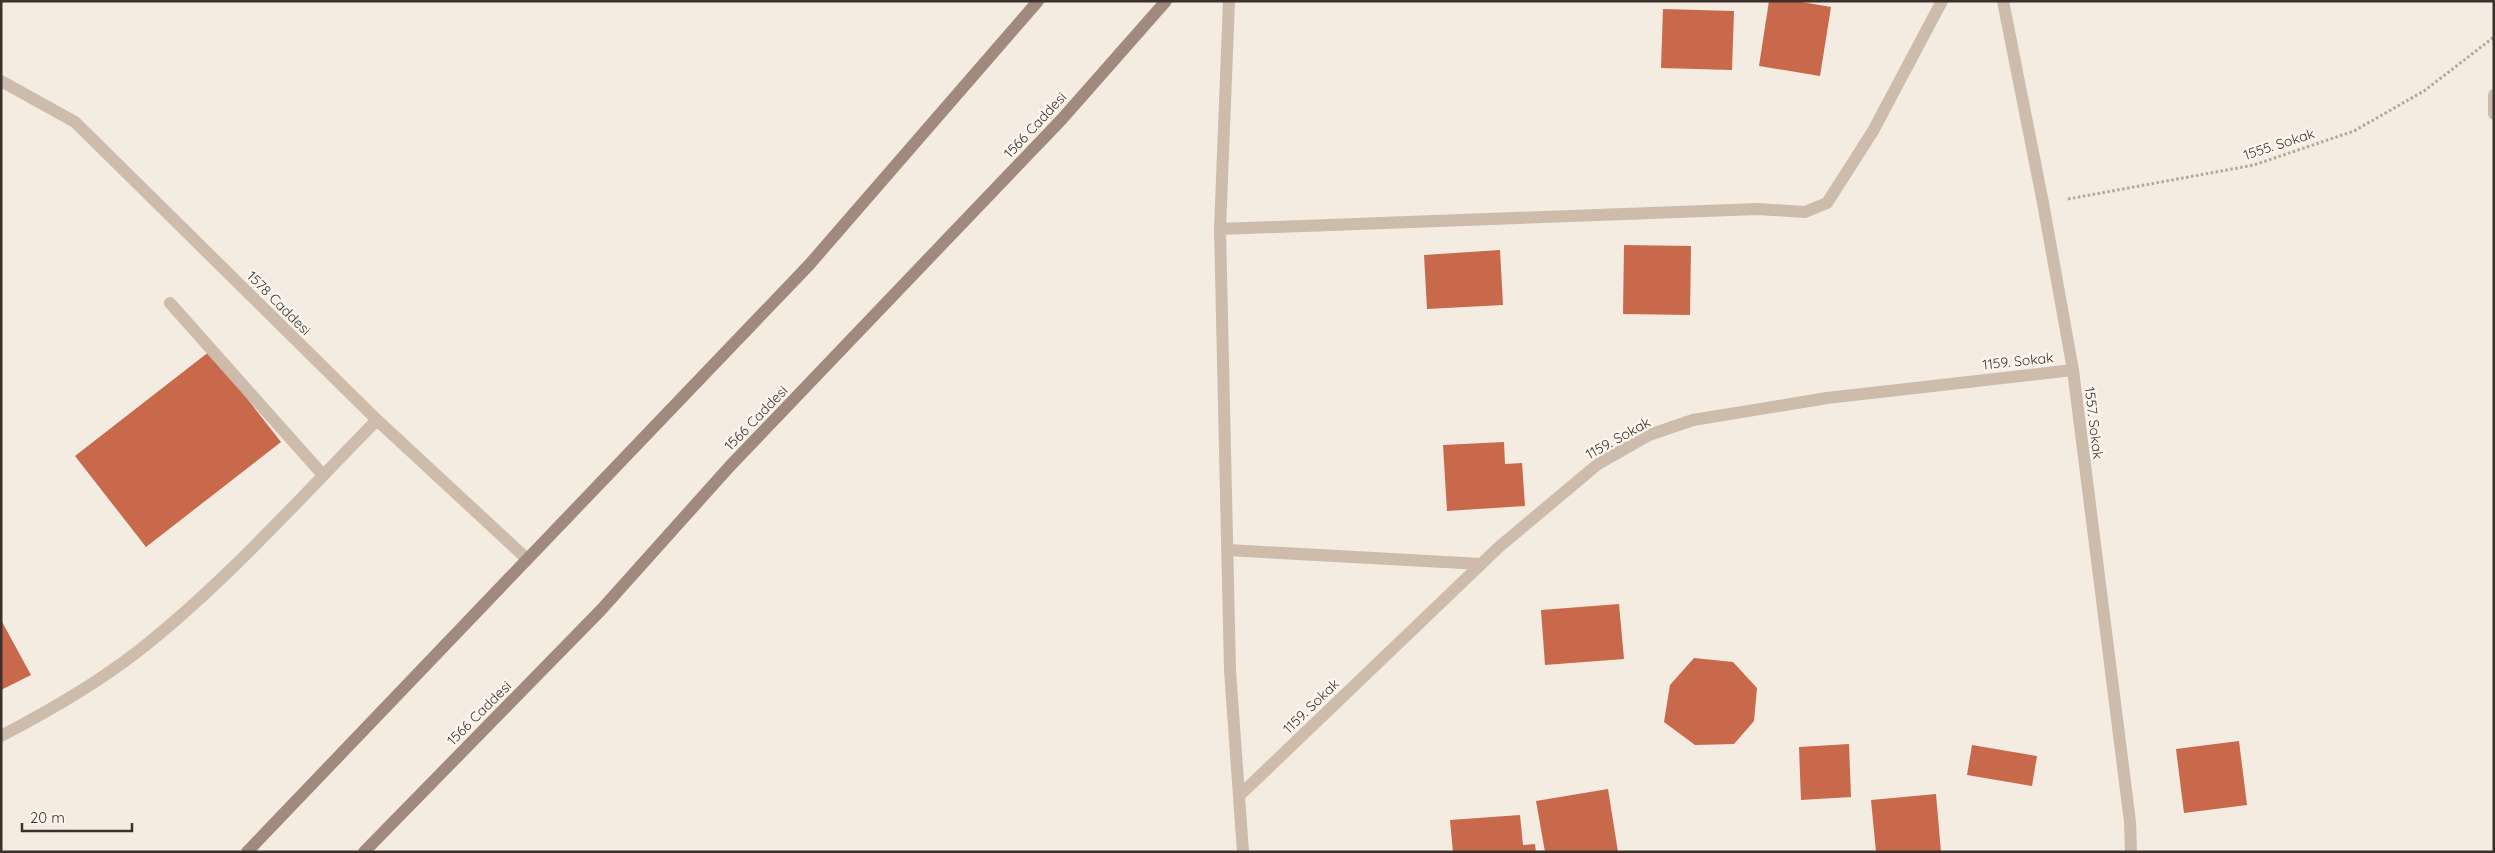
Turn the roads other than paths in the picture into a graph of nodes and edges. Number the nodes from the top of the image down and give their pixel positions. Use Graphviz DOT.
graph roads {
  1 [pos="1038,1"];
  2 [pos="1166,1"];
  3 [pos="1230,1"];
  4 [pos="1942,1"];
  5 [pos="2003,1"];
  6 [pos="1,81"];
  7 [pos="2494,95"];
  8 [pos="2494,114"];
  9 [pos="1220,229"];
  10 [pos="170,303"];
  11 [pos="2073,370"];
  12 [pos="377,420"];
  13 [pos="323,475"];
  14 [pos="1227,550"];
  15 [pos="527,560"];
  16 [pos="1480,564"];
  17 [pos="1,736"];
  18 [pos="1240,795"];
  19 [pos="247,852"];
  20 [pos="364,852"];
  21 [pos="1243,852"];
  22 [pos="2131,852"];
  1 -- 15 [label="street"];
  2 -- 20 [label="street, 1566 Caddesi"];
  3 -- 9 [label="street"];
  4 -- 9 [label="street"];
  5 -- 11 [label="street, 1557. Sokak"];
  6 -- 12 [label="street, 1578 Caddesi"];
  7 -- 8 [label="street"];
  9 -- 14 [label="street"];
  10 -- 13 [label="street"];
  11 -- 16 [label="street, 1159. Sokak"];
  11 -- 22 [label="street, 1557. Sokak"];
  12 -- 13 [label="street"];
  12 -- 15 [label="street, 1578 Caddesi"];
  13 -- 17 [label="street"];
  14 -- 16 [label="street"];
  14 -- 18 [label="street"];
  15 -- 19 [label="street"];
  16 -- 18 [label="street, 1159. Sokak"];
  18 -- 21 [label="street"];
}
